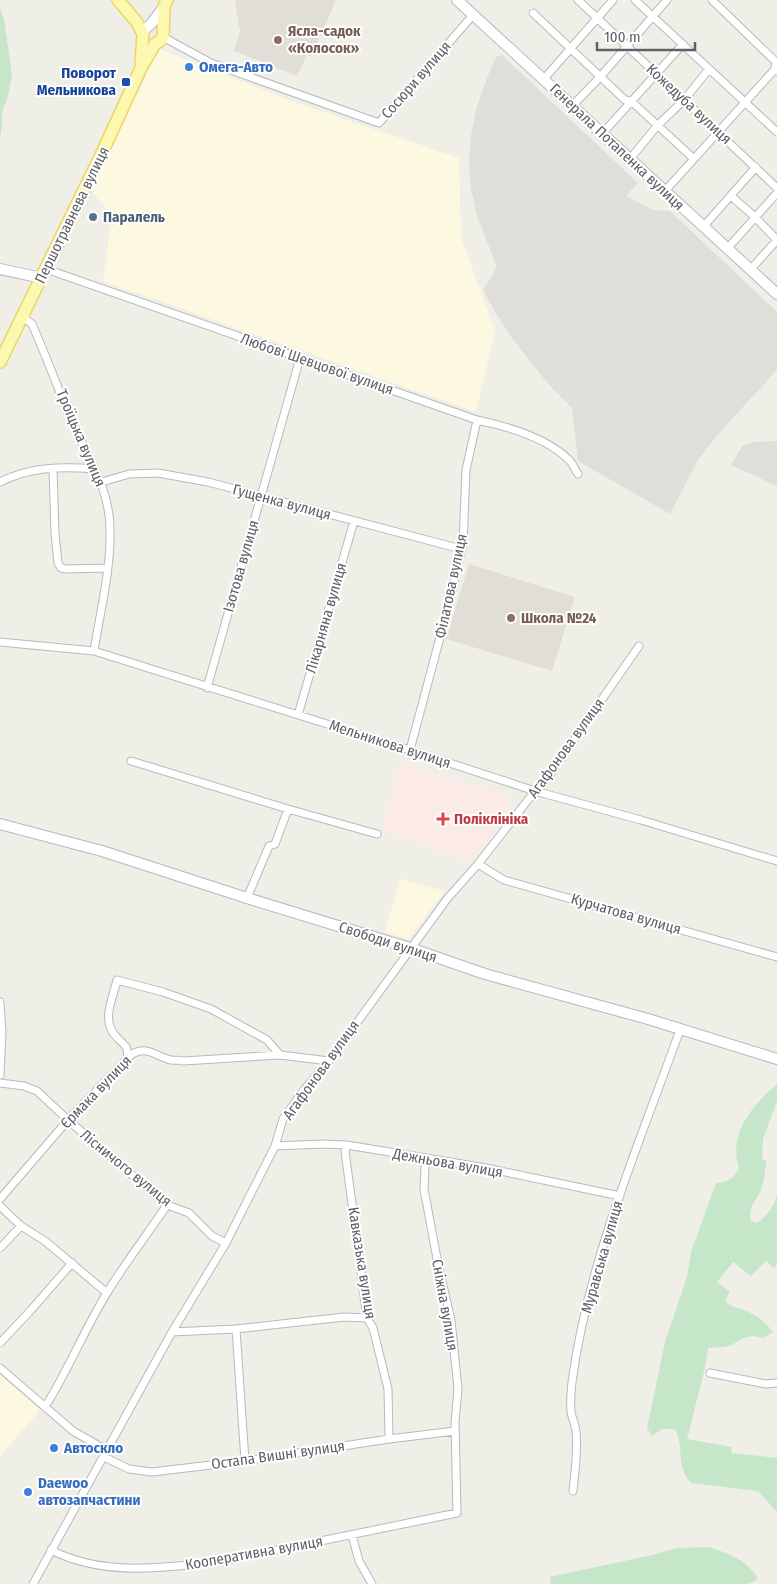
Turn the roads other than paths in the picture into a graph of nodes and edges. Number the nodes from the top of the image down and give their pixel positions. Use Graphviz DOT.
graph roads {
  1 [pos="118,0"];
  2 [pos="457,0"];
  3 [pos="578,0"];
  4 [pos="613,0"];
  5 [pos="636,0"];
  6 [pos="667,0"];
  7 [pos="712,0"];
  8 [pos="165,3"];
  9 [pos="533,13"];
  10 [pos="471,17"];
  11 [pos="597,17"];
  12 [pos="653,17"];
  13 [pos="152,24"];
  14 [pos="144,36"];
  15 [pos="160,38"];
  16 [pos="683,44"];
  17 [pos="627,46"];
  18 [pos="571,48"];
  19 [pos="776,66"];
  20 [pos="141,68"];
  21 [pos="709,69"];
  22 [pos="657,74"];
  23 [pos="601,76"];
  24 [pos="544,80"];
  25 [pos="684,100"];
  26 [pos="631,101"];
  27 [pos="745,102"];
  28 [pos="572,106"];
  29 [pos="658,126"];
  30 [pos="777,132"];
  31 [pos="719,133"];
  32 [pos="602,134"];
  33 [pos="693,158"];
  34 [pos="630,159"];
  35 [pos="756,168"];
  36 [pos="777,188"];
  37 [pos="664,191"];
  38 [pos="777,193"];
  39 [pos="731,196"];
  40 [pos="755,217"];
  41 [pos="703,227"];
  42 [pos="777,240"];
  43 [pos="727,249"];
  44 [pos="0,269"];
  45 [pos="750,270"];
  46 [pos="44,273"];
  47 [pos="777,294"];
  48 [pos="23,317"];
  49 [pos="300,358"];
  50 [pos="0,362"];
  51 [pos="477,420"];
  52 [pos="53,469"];
  53 [pos="96,469"];
  54 [pos="578,474"];
  55 [pos="0,482"];
  56 [pos="102,482"];
  57 [pos="260,496"];
  58 [pos="354,521"];
  59 [pos="461,549"];
  60 [pos="107,568"];
  61 [pos="0,642"];
  62 [pos="639,646"];
  63 [pos="94,651"];
  64 [pos="207,688"];
  65 [pos="298,715"];
  66 [pos="410,750"];
  67 [pos="131,761"];
  68 [pos="535,791"];
  69 [pos="288,809"];
  70 [pos="0,824"];
  71 [pos="377,834"];
  72 [pos="777,861"];
  73 [pos="478,864"];
  74 [pos="248,898"];
  75 [pos="410,948"];
  76 [pos="777,957"];
  77 [pos="0,1002"];
  78 [pos="680,1030"];
  79 [pos="280,1055"];
  80 [pos="128,1058"];
  81 [pos="777,1059"];
  82 [pos="329,1061"];
  83 [pos="0,1075"];
  84 [pos="0,1083"];
  85 [pos="68,1120"];
  86 [pos="275,1146"];
  87 [pos="347,1146"];
  88 [pos="429,1159"];
  89 [pos="620,1196"];
  90 [pos="0,1199"];
  91 [pos="167,1205"];
  92 [pos="0,1206"];
  93 [pos="21,1226"];
  94 [pos="226,1243"];
  95 [pos="0,1248"];
  96 [pos="72,1264"];
  97 [pos="107,1293"];
  98 [pos="368,1318"];
  99 [pos="236,1329"];
  100 [pos="172,1332"];
  101 [pos="0,1343"];
  102 [pos="0,1368"];
  103 [pos="710,1373"];
  104 [pos="777,1383"];
  105 [pos="45,1407"];
  106 [pos="455,1431"];
  107 [pos="389,1439"];
  108 [pos="106,1454"];
  109 [pos="245,1461"];
  110 [pos="573,1491"];
  111 [pos="457,1512"];
  112 [pos="352,1535"];
  113 [pos="52,1550"];
  114 [pos="33,1584"];
  115 [pos="372,1584"];
  1 -- 14 [label="main road"];
  2 -- 10 [label="street, Генерала Потапенка вулиця"];
  3 -- 11 [label="street, Кожедуба вулиця"];
  4 -- 11 [label="street"];
  5 -- 12 [label="street"];
  6 -- 12 [label="street"];
  7 -- 19 [label="street"];
  8 -- 13 [label="street, Першотравнева вулиця"];
  8 -- 15 [label="main road, Першотравнева вулиця"];
  9 -- 18 [label="street"];
  10 -- 15 [label="street, Сосюри вулиця"];
  10 -- 24 [label="street, Генерала Потапенка вулиця"];
  11 -- 17 [label="street, Кожедуба вулиця"];
  11 -- 18 [label="street"];
  12 -- 16 [label="street"];
  12 -- 17 [label="street"];
  13 -- 14 [label="street"];
  13 -- 15 [label="street"];
  14 -- 15 [label="street"];
  14 -- 20 [label="main road, Першотравнева вулиця"];
  15 -- 20 [label="main road, Першотравнева вулиця"];
  16 -- 21 [label="street"];
  16 -- 22 [label="street"];
  17 -- 22 [label="street, Кожедуба вулиця"];
  17 -- 23 [label="street"];
  18 -- 23 [label="street"];
  18 -- 24 [label="street"];
  19 -- 27 [label="street"];
  20 -- 46 [label="main road, Першотравнева вулиця"];
  21 -- 25 [label="street"];
  21 -- 27 [label="street"];
  22 -- 25 [label="street, Кожедуба вулиця"];
  22 -- 26 [label="street"];
  23 -- 26 [label="street"];
  23 -- 28 [label="street"];
  24 -- 28 [label="street, Генерала Потапенка вулиця"];
  25 -- 29 [label="street"];
  25 -- 31 [label="street, Кожедуба вулиця"];
  26 -- 29 [label="street"];
  26 -- 32 [label="street"];
  27 -- 30 [label="street"];
  27 -- 31 [label="street"];
  28 -- 32 [label="street, Генерала Потапенка вулиця"];
  29 -- 33 [label="street"];
  29 -- 34 [label="street"];
  31 -- 33 [label="street"];
  31 -- 35 [label="street, Кожедуба вулиця"];
  32 -- 34 [label="street, Генерала Потапенка вулиця"];
  33 -- 37 [label="street"];
  34 -- 37 [label="street, Генерала Потапенка вулиця"];
  35 -- 36 [label="street, Кожедуба вулиця"];
  35 -- 39 [label="street"];
  37 -- 41 [label="street, Генерала Потапенка вулиця"];
  38 -- 40 [label="street"];
  39 -- 40 [label="street"];
  39 -- 41 [label="street"];
  40 -- 42 [label="street"];
  40 -- 43 [label="street"];
  41 -- 43 [label="street, Генерала Потапенка вулиця"];
  42 -- 45 [label="street"];
  43 -- 45 [label="street, Генерала Потапенка вулиця"];
  44 -- 46 [label="street, Любові Шевцової вулиця"];
  45 -- 47 [label="street, Генерала Потапенка вулиця"];
  46 -- 48 [label="main road, Першотравнева вулиця"];
  46 -- 49 [label="street, Любові Шевцової вулиця"];
  48 -- 50 [label="main road, Першотравнева вулиця"];
  48 -- 53 [label="street, Троїцька вулиця"];
  49 -- 51 [label="street, Любові Шевцової вулиця"];
  49 -- 57 [label="street, Ізотова вулиця"];
  51 -- 54 [label="street, Любові Шевцової вулиця"];
  51 -- 59 [label="street, Філатова вулиця"];
  52 -- 53 [label="street"];
  52 -- 55 [label="street"];
  52 -- 60 [label="street"];
  53 -- 56 [label="street, Троїцька вулиця"];
  56 -- 57 [label="street, Гущенка вулиця"];
  56 -- 60 [label="street, Троїцька вулиця"];
  57 -- 58 [label="street, Гущенка вулиця"];
  57 -- 64 [label="street, Ізотова вулиця"];
  58 -- 59 [label="street, Гущенка вулиця"];
  58 -- 65 [label="street, Лікарняна вулиця"];
  59 -- 66 [label="street, Філатова вулиця"];
  60 -- 63 [label="street, Троїцька вулиця"];
  61 -- 63 [label="street, Мельникова вулиця"];
  62 -- 68 [label="street, Агафонова вулиця"];
  63 -- 64 [label="street, Мельникова вулиця"];
  64 -- 65 [label="street, Мельникова вулиця"];
  65 -- 66 [label="street, Мельникова вулиця"];
  66 -- 68 [label="street, Мельникова вулиця"];
  67 -- 69 [label="street"];
  68 -- 72 [label="street, Мельникова вулиця"];
  68 -- 73 [label="street, Агафонова вулиця"];
  69 -- 71 [label="street"];
  69 -- 74 [label="street"];
  70 -- 74 [label="street, Свободи вулиця"];
  73 -- 75 [label="street, Агафонова вулиця"];
  73 -- 76 [label="street, Курчатова вулиця"];
  74 -- 75 [label="street, Свободи вулиця"];
  75 -- 78 [label="street, Свободи вулиця"];
  75 -- 82 [label="street, Агафонова вулиця"];
  77 -- 83 [label="street"];
  78 -- 81 [label="street, Свободи вулиця"];
  78 -- 89 [label="street, Муравська вулиця"];
  79 -- 80 [label="street, Єрмака вулиця"];
  79 -- 80 [label="street"];
  79 -- 82 [label="street, Єрмака вулиця"];
  80 -- 85 [label="street, Єрмака вулиця"];
  82 -- 86 [label="street, Агафонова вулиця"];
  84 -- 85 [label="street, Лісничого вулиця"];
  85 -- 90 [label="street, Єрмака вулиця"];
  85 -- 91 [label="street, Лісничого вулиця"];
  86 -- 87 [label="street, Дежньова вулиця"];
  86 -- 94 [label="street, Агафонова вулиця"];
  87 -- 88 [label="street, Дежньова вулиця"];
  87 -- 98 [label="street, Кавказька вулиця"];
  88 -- 89 [label="street, Дежньова вулиця"];
  88 -- 106 [label="street, Сніжна вулиця"];
  89 -- 110 [label="street, Муравська вулиця"];
  91 -- 94 [label="street, Лісничого вулиця"];
  91 -- 97 [label="street"];
  92 -- 93 [label="street"];
  93 -- 95 [label="street"];
  93 -- 96 [label="street"];
  94 -- 100 [label="street, Агафонова вулиця"];
  96 -- 97 [label="street"];
  96 -- 101 [label="street"];
  97 -- 105 [label="street"];
  98 -- 99 [label="street"];
  98 -- 107 [label="street, Кавказька вулиця"];
  99 -- 100 [label="street"];
  99 -- 109 [label="street"];
  100 -- 108 [label="street, Агафонова вулиця"];
  102 -- 105 [label="street, Остапа Вишні вулиця"];
  103 -- 104 [label="street"];
  105 -- 108 [label="street, Остапа Вишні вулиця"];
  106 -- 107 [label="street, Остапа Вишні вулиця"];
  106 -- 111 [label="street, Сніжна вулиця"];
  107 -- 109 [label="street, Остапа Вишні вулиця"];
  108 -- 109 [label="street, Остапа Вишні вулиця"];
  108 -- 113 [label="street, Агафонова вулиця"];
  111 -- 112 [label="street, Кооперативна вулиця"];
  112 -- 113 [label="street, Кооперативна вулиця"];
  112 -- 115 [label="street"];
  113 -- 114 [label="street, Агафонова вулиця"];
}
